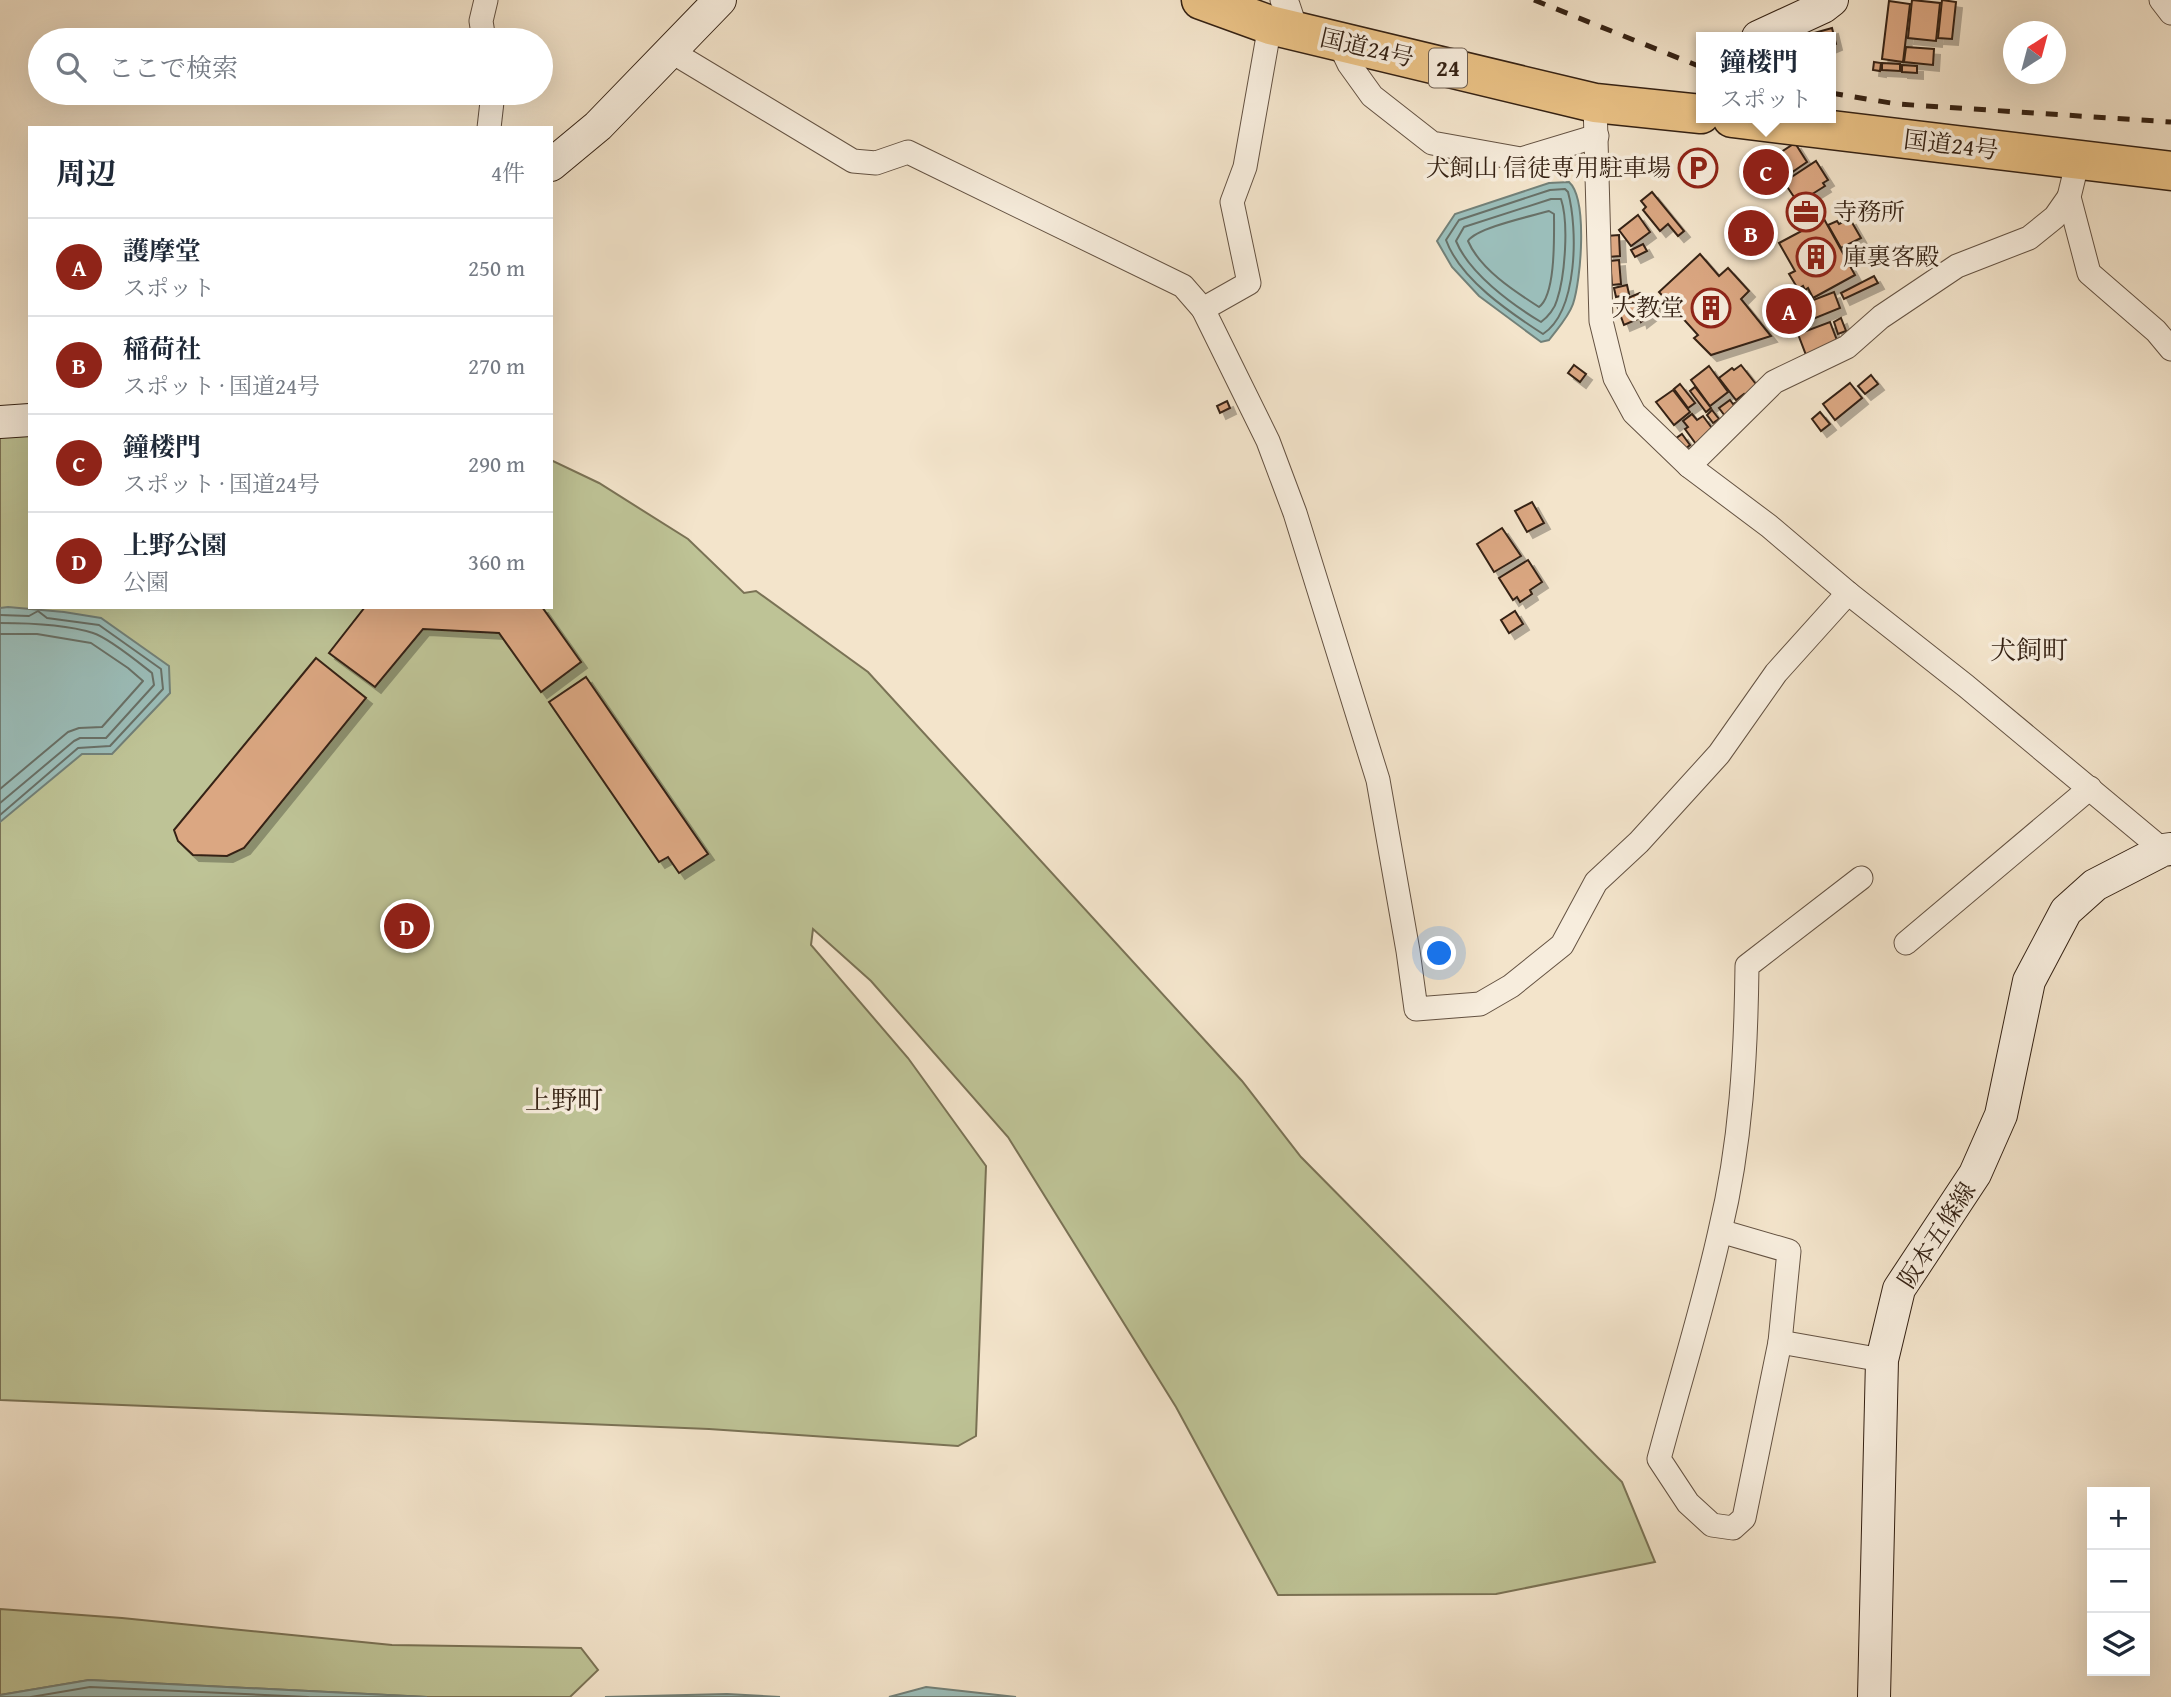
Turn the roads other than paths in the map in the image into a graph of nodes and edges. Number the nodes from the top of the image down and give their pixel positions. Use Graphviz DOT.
graph roads {
  1 [pos="486,0"];
  2 [pos="720,0"];
  3 [pos="1200,0"];
  4 [pos="1832,0"];
  5 [pos="2161,0"];
  6 [pos="2171,13"];
  7 [pos="1283,19"];
  8 [pos="482,28"];
  9 [pos="1769,32"];
  10 [pos="1338,41"];
  11 [pos="672,52"];
  12 [pos="492,105"];
  13 [pos="1696,113"];
  14 [pos="1596,120"];
  15 [pos="1793,123"];
  16 [pos="489,126"];
  17 [pos="2078,160"];
  18 [pos="553,163"];
  19 [pos="2171,172"];
  20 [pos="2069,197"];
  21 [pos="1203,309"];
  22 [pos="2171,349"];
  23 [pos="28,420"];
  24 [pos="0,422"];
  25 [pos="1689,466"];
  26 [pos="1848,593"];
  27 [pos="2090,788"];
  28 [pos="2167,850"];
  29 [pos="1861,878"];
  30 [pos="1906,943"];
  31 [pos="1720,1231"];
  32 [pos="1780,1342"];
  33 [pos="1882,1360"];
  34 [pos="1874,1697"];
  1 -- 8 [label="street"];
  2 -- 11 [label="main road"];
  3 -- 7 [label="highway, 国道24号 / 24"];
  4 -- 9 [label="main road"];
  5 -- 6 [label="street"];
  7 -- 10 [label="highway, 国道24号 / 24"];
  7 -- 21 [label="street"];
  10 -- 14 [label="highway, 国道24号 / 24"];
  10 -- 14 [label="street"];
  11 -- 18 [label="main road"];
  11 -- 21 [label="street"];
  12 -- 16 [label="street"];
  13 -- 14 [label="highway, 国道24号 / 24"];
  14 -- 25 [label="street"];
  15 -- 17 [label="highway, 国道24号 / 24"];
  17 -- 19 [label="highway, 国道24号 / 24"];
  17 -- 20 [label="street"];
  20 -- 22 [label="street"];
  20 -- 25 [label="street"];
  21 -- 26 [label="street"];
  23 -- 24 [label="main road"];
  25 -- 26 [label="street"];
  26 -- 27 [label="street"];
  27 -- 28 [label="street"];
  27 -- 30 [label="street"];
  28 -- 33 [label="main road, 阪本五條線"];
  29 -- 31 [label="street"];
  31 -- 32 [label="street"];
  31 -- 32 [label="street"];
  32 -- 33 [label="street"];
  33 -- 34 [label="main road, 阪本五條線"];
}
